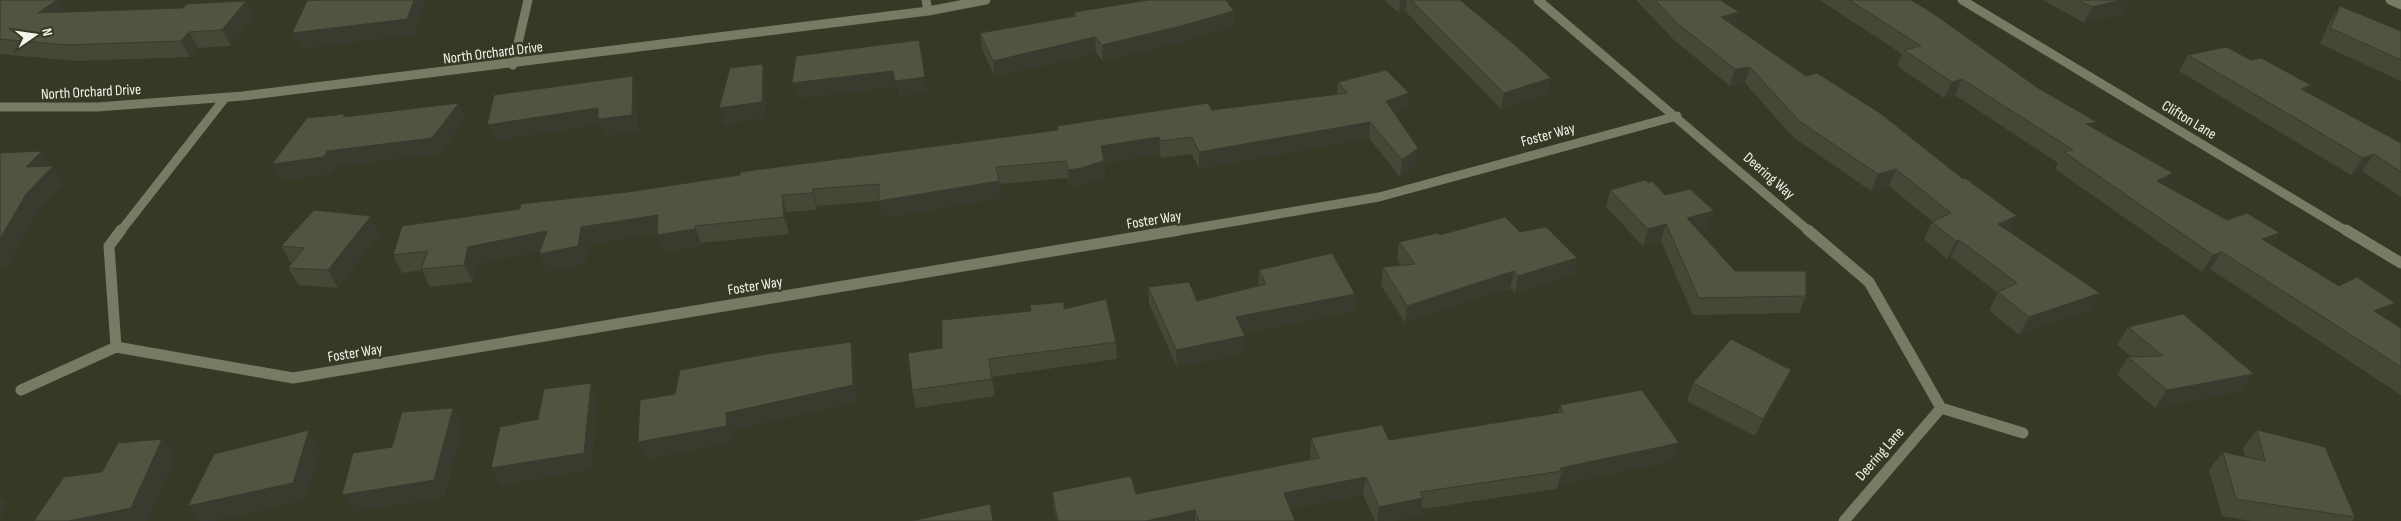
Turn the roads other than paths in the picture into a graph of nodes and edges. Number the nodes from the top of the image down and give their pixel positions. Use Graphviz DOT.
graph roads {
  1 [pos="528,0"];
  2 [pos="926,0"];
  3 [pos="986,0"];
  4 [pos="1538,0"];
  5 [pos="1962,0"];
  6 [pos="2390,0"];
  7 [pos="2401,5"];
  8 [pos="928,11"];
  9 [pos="513,65"];
  10 [pos="225,98"];
  11 [pos="0,106"];
  12 [pos="1677,116"];
  13 [pos="2401,264"];
  14 [pos="116,347"];
  15 [pos="22,390"];
  16 [pos="1941,408"];
  17 [pos="2022,433"];
  18 [pos="1844,521"];
  1 -- 9 [label="street"];
  2 -- 8 [label="street"];
  3 -- 8 [label="street, North Orchard Drive"];
  4 -- 12 [label="street, Deering Way"];
  5 -- 13 [label="street, Clifton Lane"];
  6 -- 7 [label="street"];
  8 -- 9 [label="street, North Orchard Drive"];
  9 -- 10 [label="street, North Orchard Drive"];
  10 -- 11 [label="street, North Orchard Drive"];
  10 -- 14 [label="street"];
  12 -- 14 [label="street, Foster Way"];
  12 -- 16 [label="street, Deering Way"];
  14 -- 15 [label="street"];
  16 -- 17 [label="street"];
  16 -- 18 [label="street, Deering Lane"];
}
